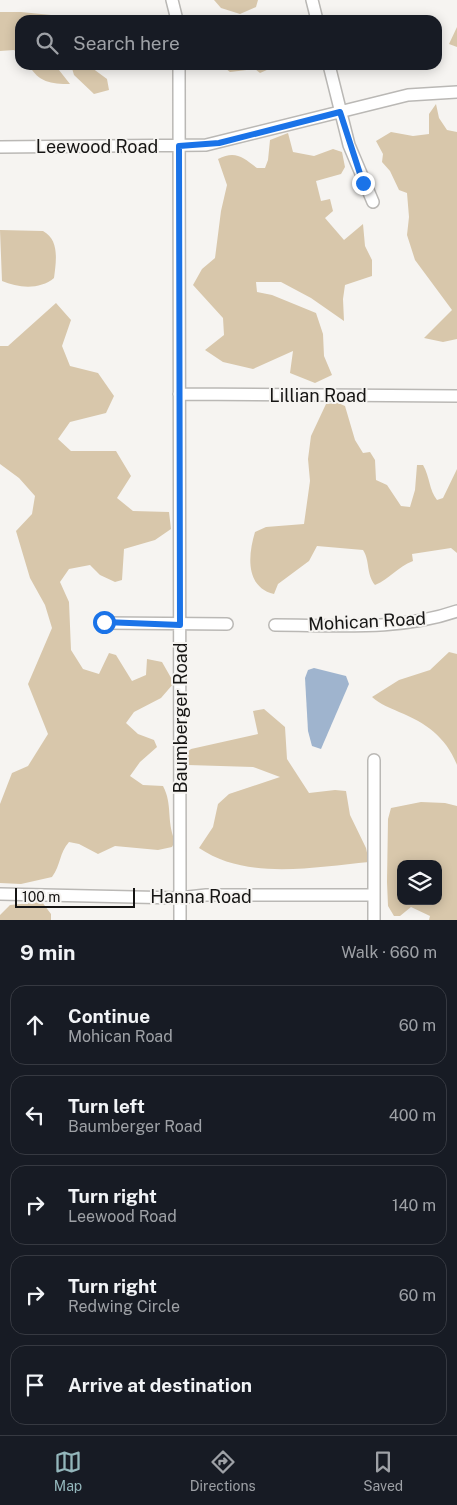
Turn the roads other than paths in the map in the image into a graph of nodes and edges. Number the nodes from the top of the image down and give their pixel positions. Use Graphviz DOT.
graph roads {
  1 [pos="172,0"];
  2 [pos="312,0"];
  3 [pos="176,15"];
  4 [pos="316,15"];
  5 [pos="179,70"];
  6 [pos="329,70"];
  7 [pos="457,92"];
  8 [pos="340,112"];
  9 [pos="179,146"];
  10 [pos="0,147"];
  11 [pos="372,202"];
  12 [pos="179,394"];
  13 [pos="457,396"];
  14 [pos="457,611"];
  15 [pos="104,622"];
  16 [pos="227,624"];
  17 [pos="180,625"];
  18 [pos="275,625"];
  19 [pos="374,760"];
  20 [pos="0,894"];
  21 [pos="373,895"];
  22 [pos="179,898"];
  23 [pos="180,920"];
  24 [pos="374,920"];
  1 -- 3 [label="street"];
  2 -- 4 [label="street"];
  5 -- 9 [label="street, Baumberger Road"];
  6 -- 8 [label="street"];
  7 -- 8 [label="street, Leewood Road"];
  8 -- 9 [label="street, Leewood Road"];
  8 -- 11 [label="street"];
  9 -- 10 [label="street, Leewood Road"];
  9 -- 12 [label="street, Baumberger Road"];
  12 -- 13 [label="street, Lillian Road"];
  12 -- 17 [label="street, Baumberger Road"];
  14 -- 18 [label="street, Mohican Road"];
  15 -- 17 [label="street"];
  16 -- 17 [label="street"];
  17 -- 22 [label="street, Baumberger Road"];
  19 -- 21 [label="street"];
  20 -- 22 [label="street, Hanna Road"];
  21 -- 22 [label="street, Hanna Road"];
  21 -- 24 [label="street"];
  22 -- 23 [label="street, Baumberger Road"];
}
